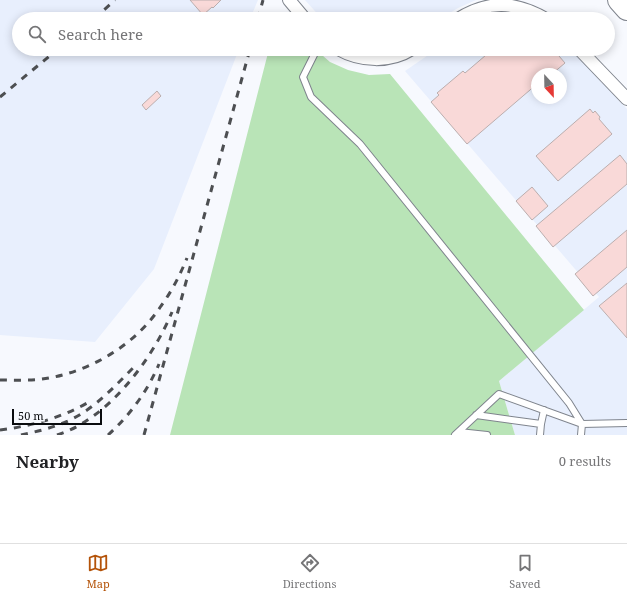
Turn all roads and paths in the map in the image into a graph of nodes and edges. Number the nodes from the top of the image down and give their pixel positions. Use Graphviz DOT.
graph roads {
  1 [pos="289,0"];
  2 [pos="620,0"];
  3 [pos="627,9"];
  4 [pos="300,12"];
  5 [pos="468,12"];
  6 [pos="531,12"];
  7 [pos="313,56"];
  8 [pos="353,56"];
  9 [pos="396,56"];
  10 [pos="586,56"];
  11 [pos="627,99"];
  12 [pos="544,410"];
  13 [pos="476,416"];
  14 [pos="627,423"];
  15 [pos="541,424"];
  16 [pos="582,424"];
  17 [pos="457,434"];
  18 [pos="487,435"];
  19 [pos="540,435"];
  20 [pos="581,435"];
  1 -- 4 [label="street"];
  2 -- 3 [label="highway"];
  5 -- 6 [label="street"];
  7 -- 16 [label="lane"];
  8 -- 9 [label="street"];
  10 -- 11 [label="street"];
  12 -- 13 [label="lane"];
  12 -- 15 [label="lane"];
  12 -- 16 [label="lane"];
  13 -- 15 [label="lane"];
  13 -- 17 [label="lane"];
  14 -- 16 [label="lane"];
  15 -- 19 [label="lane"];
  16 -- 20 [label="lane"];
  17 -- 18 [label="lane"];
}
